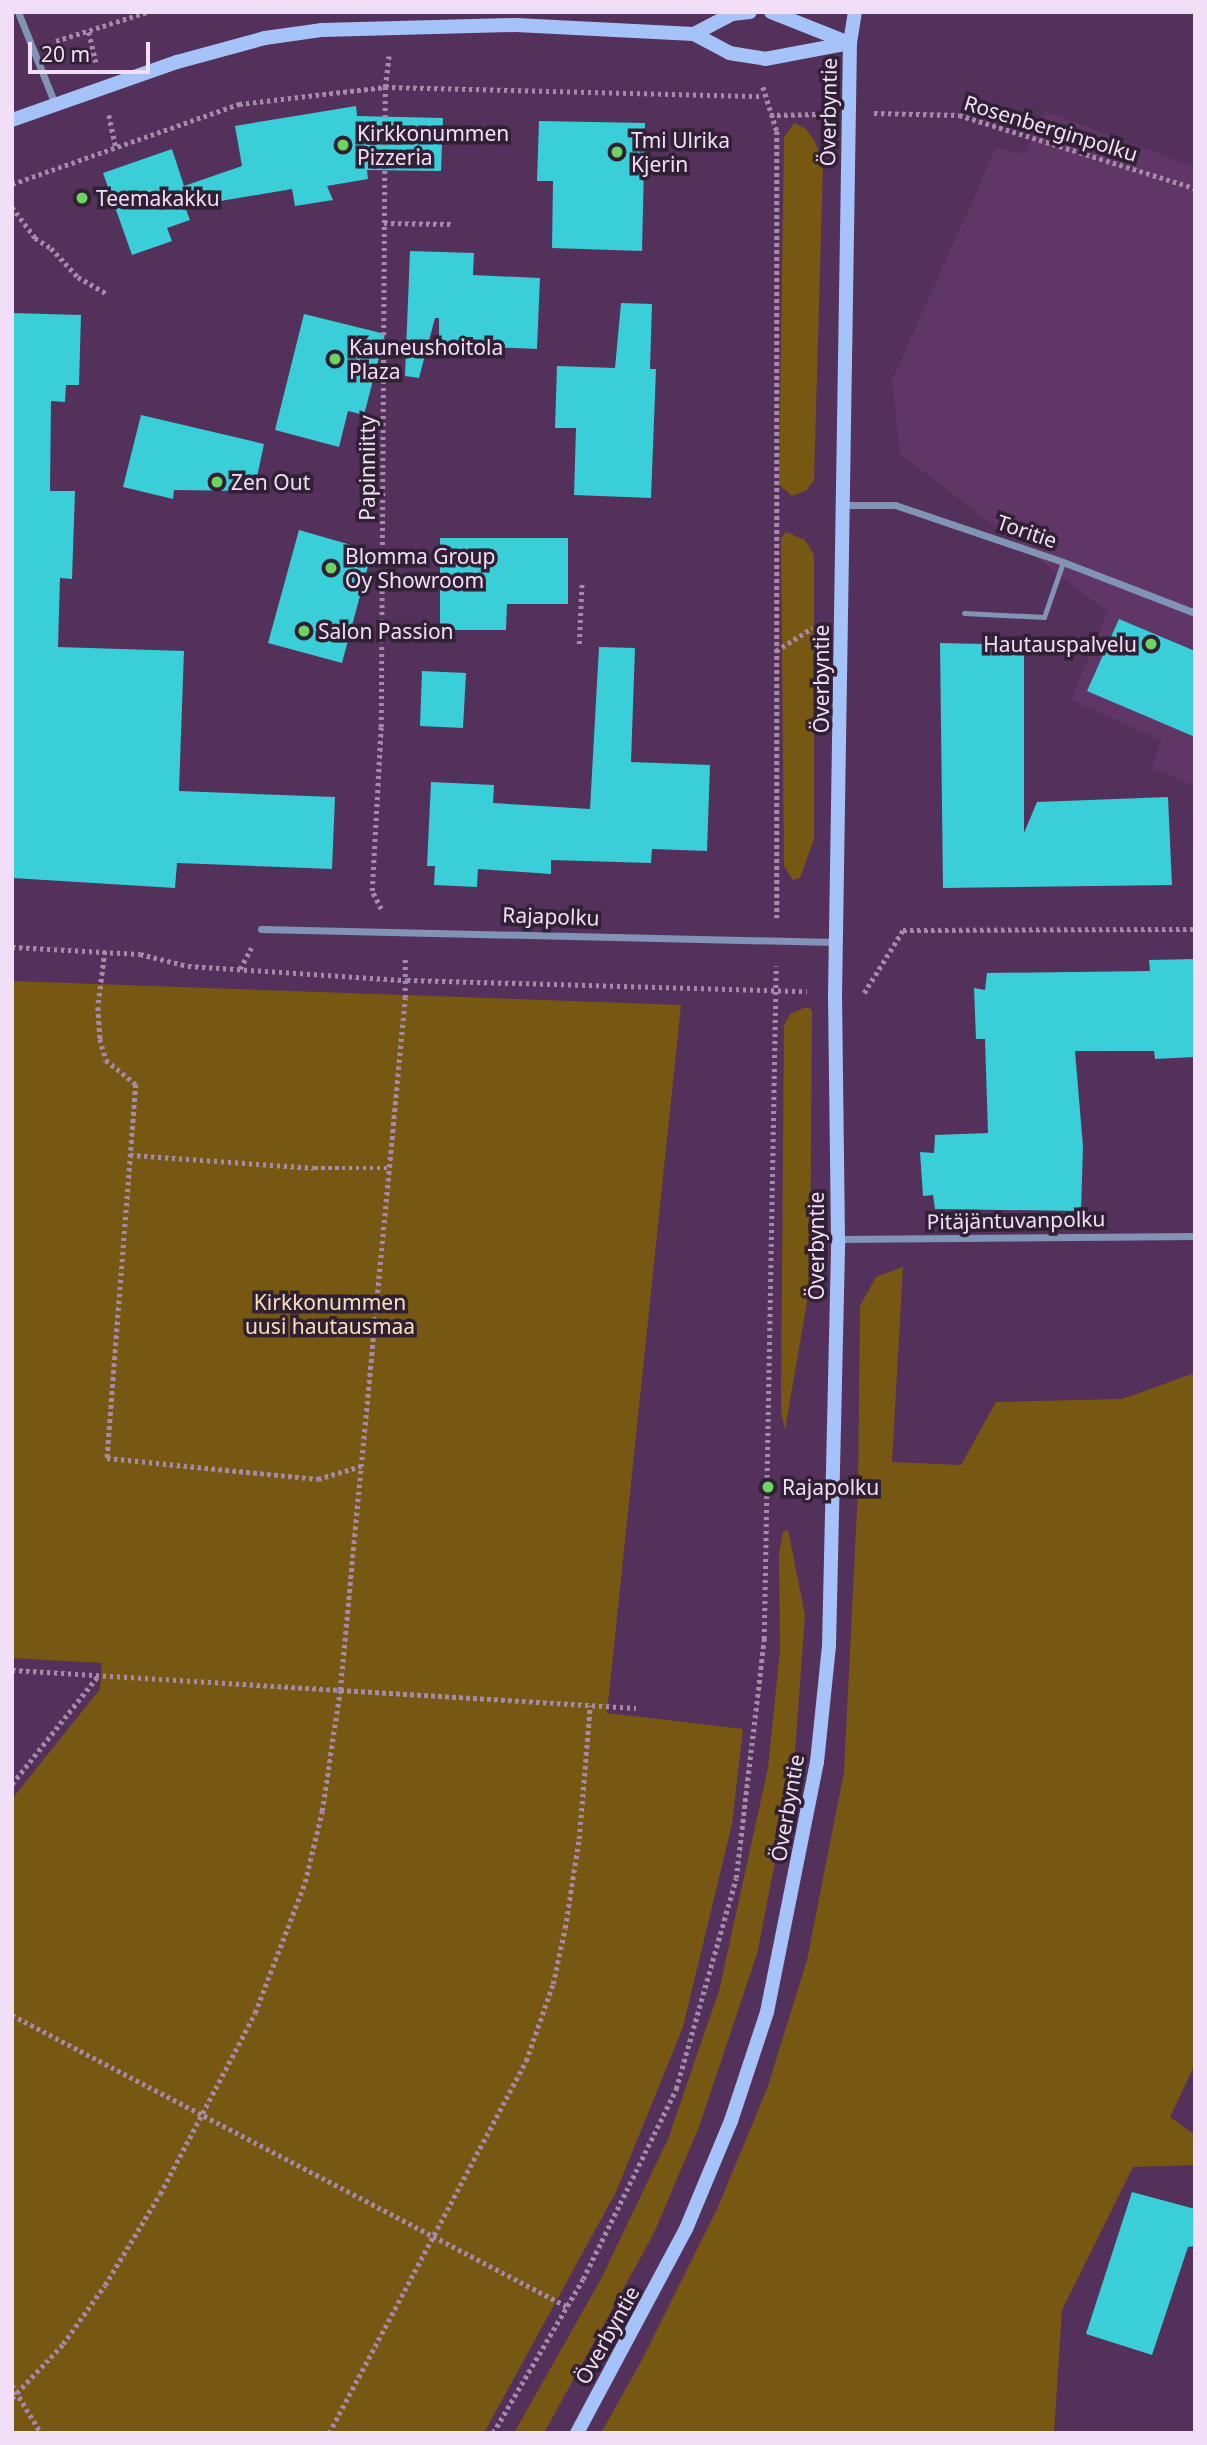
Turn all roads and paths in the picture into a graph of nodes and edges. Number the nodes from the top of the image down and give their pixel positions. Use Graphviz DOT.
graph roads {
  1 [pos="18,12"];
  2 [pos="147,12"];
  3 [pos="750,12"];
  4 [pos="771,12"];
  5 [pos="855,12"];
  6 [pos="694,34"];
  7 [pos="850,43"];
  8 [pos="33,48"];
  9 [pos="765,59"];
  10 [pos="385,86"];
  11 [pos="763,96"];
  12 [pos="55,105"];
  13 [pos="849,113"];
  14 [pos="771,115"];
  15 [pos="12,120"];
  16 [pos="12,184"];
  17 [pos="1195,188"];
  18 [pos="12,207"];
  19 [pos="384,223"];
  20 [pos="452,224"];
  21 [pos="107,294"];
  22 [pos="842,505"];
  23 [pos="1063,562"];
  24 [pos="582,580"];
  25 [pos="964,613"];
  26 [pos="1195,613"];
  27 [pos="579,644"];
  28 [pos="261,929"];
  29 [pos="391,929"];
  30 [pos="1195,929"];
  31 [pos="777,940"];
  32 [pos="839,942"];
  33 [pos="12,947"];
  34 [pos="105,951"];
  35 [pos="407,980"];
  36 [pos="776,987"];
  37 [pos="811,992"];
  38 [pos="867,993"];
  39 [pos="130,1155"];
  40 [pos="389,1168"];
  41 [pos="1195,1236"];
  42 [pos="838,1239"];
  43 [pos="361,1466"];
  44 [pos="12,1670"];
  45 [pos="98,1675"];
  46 [pos="340,1690"];
  47 [pos="590,1704"];
  48 [pos="636,1708"];
  49 [pos="12,1784"];
  50 [pos="12,2015"];
  51 [pos="202,2113"];
  52 [pos="435,2236"];
  53 [pos="566,2306"];
  54 [pos="12,2385"];
  55 [pos="17,2392"];
  56 [pos="12,2398"];
  57 [pos="41,2433"];
  58 [pos="328,2433"];
  59 [pos="493,2433"];
  60 [pos="577,2433"];
  1 -- 8 [label="street"];
  2 -- 8 [label="path"];
  3 -- 6 [label="street"];
  4 -- 7 [label="street"];
  5 -- 7 [label="street, Överbyntie"];
  6 -- 9 [label="street"];
  6 -- 12 [label="street"];
  7 -- 9 [label="street"];
  7 -- 13 [label="street, Överbyntie"];
  8 -- 12 [label="street"];
  9 -- 11 [label="path"];
  10 -- 11 [label="path"];
  10 -- 16 [label="path"];
  10 -- 19 [label="path, Papinniitty"];
  11 -- 14 [label="path"];
  12 -- 15 [label="street"];
  13 -- 14 [label="path, Rosenberginpolku"];
  13 -- 17 [label="path, Rosenberginpolku"];
  13 -- 22 [label="street, Överbyntie"];
  14 -- 31 [label="path"];
  18 -- 21 [label="path"];
  19 -- 20 [label="path"];
  19 -- 29 [label="path, Papinniitty"];
  22 -- 23 [label="street, Toritie"];
  22 -- 32 [label="street, Överbyntie"];
  23 -- 25 [label="lane"];
  23 -- 26 [label="street, Toritie"];
  24 -- 27 [label="path"];
  28 -- 29 [label="street, Rajapolku"];
  29 -- 31 [label="street, Rajapolku"];
  30 -- 38 [label="path"];
  31 -- 32 [label="street, Rajapolku"];
  31 -- 36 [label="path"];
  32 -- 42 [label="street, Överbyntie"];
  33 -- 34 [label="path"];
  34 -- 35 [label="path"];
  34 -- 39 [label="path"];
  35 -- 36 [label="path"];
  35 -- 40 [label="path"];
  36 -- 37 [label="path"];
  36 -- 53 [label="path"];
  39 -- 40 [label="path"];
  39 -- 43 [label="path"];
  40 -- 43 [label="path"];
  41 -- 42 [label="street, Pitäjäntuvanpolku"];
  42 -- 60 [label="street, Överbyntie"];
  43 -- 46 [label="path"];
  44 -- 45 [label="path"];
  45 -- 46 [label="path"];
  45 -- 49 [label="path"];
  46 -- 47 [label="path"];
  46 -- 51 [label="path"];
  47 -- 48 [label="path"];
  47 -- 52 [label="path"];
  50 -- 51 [label="path"];
  51 -- 52 [label="path"];
  51 -- 55 [label="path"];
  52 -- 53 [label="path"];
  52 -- 58 [label="path"];
  53 -- 59 [label="path"];
  54 -- 55 [label="path"];
  55 -- 56 [label="path"];
  55 -- 57 [label="path"];
}
